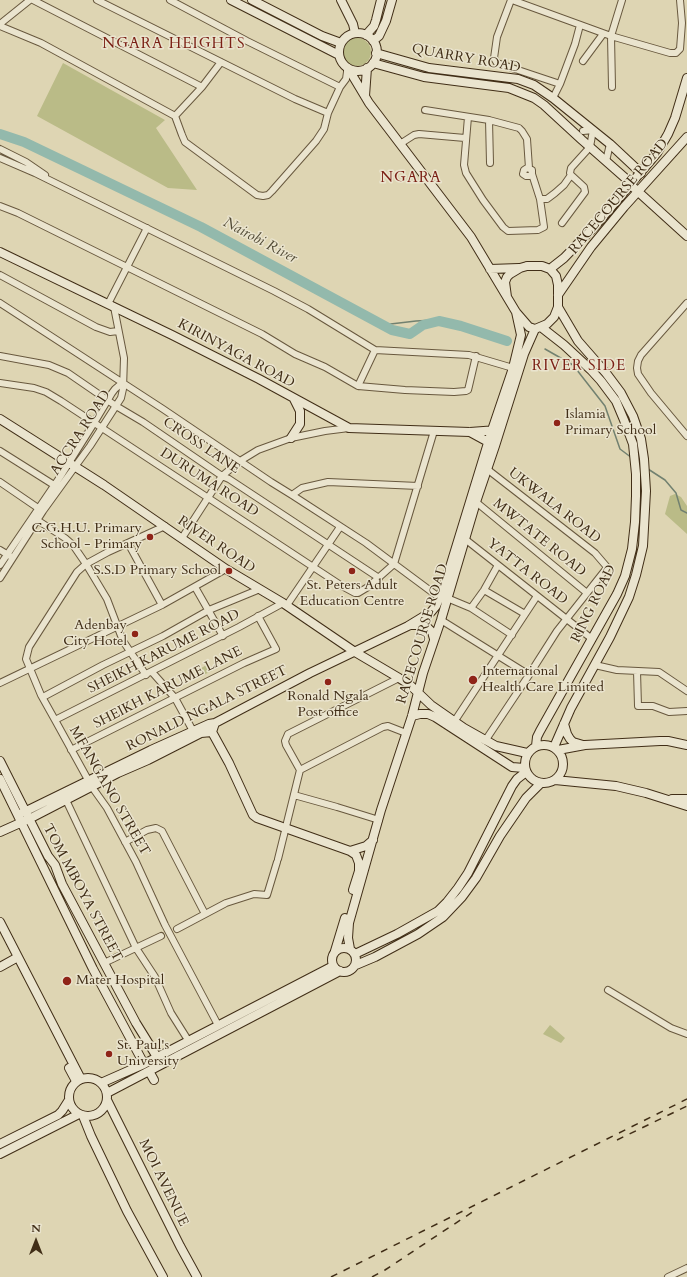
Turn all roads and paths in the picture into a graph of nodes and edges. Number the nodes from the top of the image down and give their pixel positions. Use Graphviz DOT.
graph roads {
  1 [pos="32,0"];
  2 [pos="98,0"];
  3 [pos="170,0"];
  4 [pos="231,0"];
  5 [pos="252,0"];
  6 [pos="341,0"];
  7 [pos="381,0"];
  8 [pos="392,0"];
  9 [pos="512,0"];
  10 [pos="622,0"];
  11 [pos="680,0"];
  12 [pos="687,2"];
  13 [pos="0,25"];
  14 [pos="580,25"];
  15 [pos="355,33"];
  16 [pos="603,34"];
  17 [pos="366,35"];
  18 [pos="611,36"];
  19 [pos="373,41"];
  20 [pos="341,43"];
  21 [pos="376,53"];
  22 [pos="339,55"];
  23 [pos="583,60"];
  24 [pos="221,62"];
  25 [pos="370,66"];
  26 [pos="348,68"];
  27 [pos="346,78"];
  28 [pos="687,78"];
  29 [pos="356,81"];
  30 [pos="560,84"];
  31 [pos="340,87"];
  32 [pos="612,87"];
  33 [pos="202,88"];
  34 [pos="365,96"];
  35 [pos="553,98"];
  36 [pos="426,110"];
  37 [pos="328,113"];
  38 [pos="175,116"];
  39 [pos="468,117"];
  40 [pos="489,120"];
  41 [pos="584,123"];
  42 [pos="593,130"];
  43 [pos="582,136"];
  44 [pos="687,137"];
  45 [pos="465,138"];
  46 [pos="400,144"];
  47 [pos="610,144"];
  48 [pos="590,148"];
  49 [pos="0,149"];
  50 [pos="0,158"];
  51 [pos="606,161"];
  52 [pos="490,163"];
  53 [pos="641,173"];
  54 [pos="571,175"];
  55 [pos="631,185"];
  56 [pos="60,186"];
  57 [pos="638,192"];
  58 [pos="540,199"];
  59 [pos="0,206"];
  60 [pos="562,223"];
  61 [pos="147,228"];
  62 [pos="687,236"];
  63 [pos="0,252"];
  64 [pos="127,268"];
  65 [pos="520,268"];
  66 [pos="490,269"];
  67 [pos="550,269"];
  68 [pos="0,275"];
  69 [pos="558,295"];
  70 [pos="507,297"];
  71 [pos="0,303"];
  72 [pos="687,303"];
  73 [pos="111,305"];
  74 [pos="558,307"];
  75 [pos="516,312"];
  76 [pos="538,328"];
  77 [pos="118,331"];
  78 [pos="375,350"];
  79 [pos="0,356"];
  80 [pos="476,356"];
  81 [pos="513,368"];
  82 [pos="0,383"];
  83 [pos="122,384"];
  84 [pos="358,386"];
  85 [pos="294,399"];
  86 [pos="108,400"];
  87 [pos="116,406"];
  88 [pos="0,419"];
  89 [pos="94,423"];
  90 [pos="101,428"];
  91 [pos="349,428"];
  92 [pos="501,429"];
  93 [pos="492,430"];
  94 [pos="434,431"];
  95 [pos="470,432"];
  96 [pos="687,436"];
  97 [pos="291,438"];
  98 [pos="492,444"];
  99 [pos="0,451"];
  100 [pos="240,461"];
  101 [pos="72,464"];
  102 [pos="487,469"];
  103 [pos="222,476"];
  104 [pos="0,482"];
  105 [pos="54,486"];
  106 [pos="418,486"];
  107 [pos="292,494"];
  108 [pos="208,498"];
  109 [pos="476,502"];
  110 [pos="38,508"];
  111 [pos="37,520"];
  112 [pos="165,526"];
  113 [pos="340,527"];
  114 [pos="182,538"];
  115 [pos="465,539"];
  116 [pos="128,543"];
  117 [pos="327,544"];
  118 [pos="0,550"];
  119 [pos="10,556"];
  120 [pos="86,564"];
  121 [pos="394,564"];
  122 [pos="498,565"];
  123 [pos="0,566"];
  124 [pos="312,566"];
  125 [pos="226,569"];
  126 [pos="0,578"];
  127 [pos="379,578"];
  128 [pos="195,587"];
  129 [pos="260,589"];
  130 [pos="484,590"];
  131 [pos="587,593"];
  132 [pos="537,596"];
  133 [pos="444,598"];
  134 [pos="162,604"];
  135 [pos="285,604"];
  136 [pos="471,608"];
  137 [pos="209,610"];
  138 [pos="431,612"];
  139 [pos="525,614"];
  140 [pos="258,616"];
  141 [pos="566,619"];
  142 [pos="441,620"];
  143 [pos="116,626"];
  144 [pos="408,626"];
  145 [pos="512,635"];
  146 [pos="223,636"];
  147 [pos="434,639"];
  148 [pos="592,639"];
  149 [pos="130,652"];
  150 [pos="355,652"];
  151 [pos="499,656"];
  152 [pos="595,665"];
  153 [pos="30,669"];
  154 [pos="637,671"];
  155 [pos="149,674"];
  156 [pos="529,675"];
  157 [pos="399,678"];
  158 [pos="0,683"];
  159 [pos="687,691"];
  160 [pos="417,692"];
  161 [pos="43,697"];
  162 [pos="175,698"];
  163 [pos="687,711"];
  164 [pos="412,716"];
  165 [pos="55,720"];
  166 [pos="454,722"];
  167 [pos="215,723"];
  168 [pos="564,724"];
  169 [pos="193,731"];
  170 [pos="212,732"];
  171 [pos="406,733"];
  172 [pos="687,740"];
  173 [pos="485,741"];
  174 [pos="668,741"];
  175 [pos="585,745"];
  176 [pos="687,745"];
  177 [pos="536,746"];
  178 [pos="556,748"];
  179 [pos="71,750"];
  180 [pos="527,753"];
  181 [pos="1,765"];
  182 [pos="300,770"];
  183 [pos="525,770"];
  184 [pos="0,779"];
  185 [pos="555,780"];
  186 [pos="541,783"];
  187 [pos="90,784"];
  188 [pos="294,795"];
  189 [pos="663,799"];
  190 [pos="687,799"];
  191 [pos="66,800"];
  192 [pos="687,806"];
  193 [pos="23,817"];
  194 [pos="379,820"];
  195 [pos="286,828"];
  196 [pos="0,832"];
  197 [pos="374,840"];
  198 [pos="125,842"];
  199 [pos="350,851"];
  200 [pos="204,914"];
  201 [pos="0,922"];
  202 [pos="165,925"];
  203 [pos="177,929"];
  204 [pos="0,934"];
  205 [pos="161,936"];
  206 [pos="174,941"];
  207 [pos="136,948"];
  208 [pos="335,951"];
  209 [pos="353,951"];
  210 [pos="16,959"];
  211 [pos="103,962"];
  212 [pos="356,965"];
  213 [pos="333,966"];
  214 [pos="0,967"];
  215 [pos="92,967"];
  216 [pos="340,971"];
  217 [pos="109,972"];
  218 [pos="98,977"];
  219 [pos="608,990"];
  220 [pos="218,1025"];
  221 [pos="687,1034"];
  222 [pos="188,1040"];
  223 [pos="157,1057"];
  224 [pos="146,1068"];
  225 [pos="79,1080"];
  226 [pos="154,1080"];
  227 [pos="101,1082"];
  228 [pos="107,1097"];
  229 [pos="69,1100"];
  230 [pos="81,1115"];
  231 [pos="0,1144"];
  232 [pos="0,1154"];
  233 [pos="687,1268"];
  234 [pos="163,1277"];
  235 [pos="197,1277"];
  236 [pos="668,1277"];
  1 -- 13 [label="street"];
  1 -- 33 [label="street"];
  2 -- 24 [label="street"];
  3 -- 31 [label="street"];
  4 -- 22 [label="main road"];
  5 -- 20 [label="main road"];
  6 -- 15 [label="main road"];
  7 -- 17 [label="main road"];
  8 -- 19 [label="main road"];
  9 -- 14 [label="street"];
  9 -- 30 [label="street"];
  10 -- 18 [label="street"];
  11 -- 12 [label="street"];
  11 -- 18 [label="street"];
  13 -- 38 [label="street"];
  14 -- 16 [label="street"];
  14 -- 30 [label="street"];
  15 -- 17 [label="main road"];
  15 -- 20 [label="main road"];
  16 -- 18 [label="street"];
  16 -- 23 [label="street"];
  17 -- 19 [label="main road"];
  18 -- 32 [label="street"];
  19 -- 21 [label="main road"];
  20 -- 22 [label="main road"];
  21 -- 25 [label="main road"];
  21 -- 35 [label="main road, QUARRY ROAD"];
  22 -- 26 [label="main road"];
  24 -- 33 [label="street"];
  24 -- 37 [label="street"];
  25 -- 26 [label="main road"];
  25 -- 34 [label="main road"];
  25 -- 43 [label="main road, QUARRY ROAD"];
  26 -- 27 [label="street"];
  26 -- 29 [label="main road"];
  27 -- 29 [label="street"];
  27 -- 31 [label="street"];
  28 -- 53 [label="main road"];
  29 -- 34 [label="main road"];
  30 -- 35 [label="street"];
  31 -- 37 [label="street"];
  33 -- 38 [label="street"];
  34 -- 46 [label="main road"];
  35 -- 41 [label="main road, QUARRY ROAD"];
  36 -- 39 [label="street"];
  37 -- 38 [label="street"];
  39 -- 40 [label="street"];
  39 -- 45 [label="street"];
  40 -- 52 [label="street"];
  40 -- 58 [label="street"];
  41 -- 42 [label="main road, QUARRY ROAD"];
  41 -- 43 [label="street"];
  42 -- 43 [label="street"];
  42 -- 47 [label="main road, QUARRY ROAD"];
  42 -- 48 [label="street"];
  43 -- 48 [label="main road, QUARRY ROAD"];
  44 -- 57 [label="main road, RACECOURSE ROAD"];
  45 -- 46 [label="street"];
  45 -- 58 [label="street"];
  46 -- 66 [label="main road"];
  47 -- 51 [label="street"];
  47 -- 53 [label="main road, QUARRY ROAD"];
  48 -- 51 [label="main road, QUARRY ROAD"];
  48 -- 54 [label="street"];
  49 -- 56 [label="street"];
  50 -- 56 [label="street"];
  51 -- 55 [label="main road, QUARRY ROAD"];
  53 -- 55 [label="main road"];
  54 -- 58 [label="street"];
  54 -- 60 [label="street"];
  55 -- 57 [label="main road, QUARRY ROAD"];
  55 -- 67 [label="main road"];
  56 -- 61 [label="street"];
  57 -- 62 [label="main road"];
  57 -- 69 [label="main road, RACECOURSE ROAD"];
  59 -- 64 [label="street"];
  61 -- 64 [label="street"];
  61 -- 78 [label="street"];
  63 -- 73 [label="main road, KIRINYAGA ROAD"];
  64 -- 73 [label="street"];
  64 -- 84 [label="street"];
  65 -- 66 [label="main road"];
  65 -- 67 [label="main road"];
  65 -- 70 [label="main road"];
  66 -- 70 [label="main road"];
  67 -- 69 [label="main road"];
  68 -- 77 [label="street"];
  69 -- 74 [label="main road"];
  70 -- 75 [label="main road"];
  71 -- 83 [label="street"];
  72 -- 96 [label="street"];
  73 -- 77 [label="street"];
  73 -- 85 [label="main road, KIRINYAGA ROAD"];
  74 -- 76 [label="main road"];
  74 -- 152 [label="main road, RING ROAD"];
  75 -- 76 [label="main road"];
  75 -- 81 [label="main road, RACECOURSE ROAD"];
  76 -- 92 [label="main road, RACECOURSE ROAD"];
  76 -- 148 [label="main road, RING ROAD"];
  77 -- 83 [label="street"];
  78 -- 80 [label="street"];
  78 -- 84 [label="street"];
  79 -- 86 [label="street, CROSS LANE"];
  80 -- 81 [label="street"];
  80 -- 84 [label="street"];
  81 -- 93 [label="main road, RACECOURSE ROAD"];
  82 -- 89 [label="street, DURUMA ROAD"];
  83 -- 86 [label="street, ACCRA ROAD"];
  83 -- 87 [label="street, ACCRA ROAD"];
  83 -- 100 [label="street"];
  85 -- 91 [label="main road, KIRINYAGA ROAD"];
  85 -- 97 [label="main road"];
  86 -- 87 [label="street, CROSS LANE"];
  86 -- 89 [label="street, ACCRA ROAD"];
  87 -- 90 [label="street, ACCRA ROAD"];
  87 -- 103 [label="street, CROSS LANE"];
  88 -- 101 [label="main road, RIVER ROAD"];
  89 -- 90 [label="street, DURUMA ROAD"];
  89 -- 101 [label="street, ACCRA ROAD"];
  90 -- 101 [label="street, ACCRA ROAD"];
  90 -- 108 [label="street, DURUMA ROAD"];
  91 -- 94 [label="main road, KIRINYAGA ROAD"];
  91 -- 97 [label="street"];
  92 -- 93 [label="main road, KIRINYAGA ROAD"];
  92 -- 98 [label="main road, RACECOURSE ROAD"];
  93 -- 95 [label="main road, KIRINYAGA ROAD"];
  93 -- 98 [label="main road, RACECOURSE ROAD"];
  94 -- 95 [label="main road, KIRINYAGA ROAD"];
  94 -- 106 [label="street"];
  95 -- 98 [label="main road"];
  97 -- 100 [label="street"];
  98 -- 102 [label="main road, RACECOURSE ROAD"];
  98 -- 133 [label="main road, RACECOURSE ROAD"];
  99 -- 105 [label="street"];
  100 -- 103 [label="street"];
  100 -- 107 [label="street"];
  101 -- 105 [label="street, ACCRA ROAD"];
  101 -- 111 [label="street, ACCRA ROAD"];
  101 -- 112 [label="main road, RIVER ROAD"];
  102 -- 109 [label="main road, RACECOURSE ROAD"];
  102 -- 131 [label="street, UKWALA ROAD"];
  103 -- 108 [label="street"];
  103 -- 117 [label="street, CROSS LANE"];
  104 -- 110 [label="street"];
  105 -- 110 [label="street, ACCRA ROAD"];
  106 -- 107 [label="street"];
  106 -- 121 [label="street"];
  107 -- 113 [label="street"];
  108 -- 114 [label="street"];
  108 -- 124 [label="street, DURUMA ROAD"];
  109 -- 115 [label="main road, RACECOURSE ROAD"];
  109 -- 131 [label="street, MWTATE ROAD"];
  110 -- 119 [label="street, ACCRA ROAD"];
  111 -- 119 [label="street, ACCRA ROAD"];
  111 -- 120 [label="street"];
  112 -- 114 [label="main road, RIVER ROAD"];
  112 -- 116 [label="street"];
  113 -- 117 [label="street, SHEIKH KARUME ROAD"];
  113 -- 121 [label="street"];
  114 -- 125 [label="main road, RIVER ROAD"];
  115 -- 122 [label="street, YATTA ROAD"];
  115 -- 133 [label="main road, RACECOURSE ROAD"];
  116 -- 120 [label="street"];
  116 -- 134 [label="street"];
  117 -- 124 [label="street, SHEIKH KARUME ROAD"];
  117 -- 127 [label="street, CROSS LANE"];
  118 -- 119 [label="street"];
  119 -- 123 [label="street, ACCRA ROAD"];
  119 -- 126 [label="street, ACCRA ROAD"];
  120 -- 143 [label="street"];
  120 -- 153 [label="street, MFANGANO STREET"];
  121 -- 127 [label="street, DURUMA ROAD"];
  121 -- 133 [label="street"];
  122 -- 130 [label="street"];
  122 -- 132 [label="street, YATTA ROAD"];
  124 -- 127 [label="street, DURUMA ROAD"];
  124 -- 135 [label="street, SHEIKH KARUME ROAD"];
  125 -- 128 [label="street"];
  125 -- 129 [label="main road, RIVER ROAD"];
  128 -- 134 [label="street"];
  128 -- 137 [label="street"];
  129 -- 135 [label="main road, RIVER ROAD"];
  129 -- 137 [label="street"];
  130 -- 136 [label="street"];
  130 -- 139 [label="street"];
  131 -- 141 [label="street, UKWALA ROAD"];
  132 -- 139 [label="street"];
  132 -- 141 [label="street, YATTA ROAD"];
  133 -- 136 [label="street"];
  133 -- 138 [label="main road, RACECOURSE ROAD"];
  133 -- 142 [label="main road, RACECOURSE ROAD"];
  134 -- 143 [label="street"];
  135 -- 140 [label="street, SHEIKH KARUME ROAD"];
  135 -- 150 [label="main road, RIVER ROAD"];
  136 -- 145 [label="street"];
  137 -- 146 [label="street"];
  137 -- 149 [label="street"];
  138 -- 144 [label="main road, RONALD NGALA STREET"];
  139 -- 145 [label="street"];
  140 -- 146 [label="street, SHEIKH KARUME ROAD"];
  140 -- 162 [label="street, SHEIKH KARUME LANE"];
  141 -- 148 [label="street, YATTA ROAD"];
  141 -- 156 [label="street, UKWALA ROAD"];
  142 -- 147 [label="main road, RACECOURSE ROAD"];
  142 -- 151 [label="street"];
  143 -- 149 [label="street"];
  143 -- 153 [label="street"];
  144 -- 147 [label="main road"];
  144 -- 150 [label="main road, RONALD NGALA STREET"];
  145 -- 151 [label="street"];
  146 -- 155 [label="street, SHEIKH KARUME ROAD"];
  147 -- 160 [label="main road, RACECOURSE ROAD"];
  148 -- 177 [label="main road, RING ROAD"];
  149 -- 155 [label="street"];
  149 -- 161 [label="street"];
  150 -- 157 [label="main road, RIVER ROAD"];
  150 -- 167 [label="main road, RONALD NGALA STREET"];
  151 -- 156 [label="street"];
  151 -- 166 [label="street"];
  152 -- 154 [label="street"];
  152 -- 168 [label="main road, RING ROAD"];
  153 -- 158 [label="street"];
  153 -- 161 [label="street, MFANGANO STREET"];
  154 -- 159 [label="street"];
  154 -- 163 [label="street"];
  155 -- 162 [label="street"];
  155 -- 165 [label="street, SHEIKH KARUME ROAD"];
  156 -- 173 [label="street, UKWALA ROAD"];
  157 -- 160 [label="main road, RIVER ROAD"];
  157 -- 182 [label="street"];
  160 -- 164 [label="main road, RACECOURSE ROAD"];
  160 -- 166 [label="main road, RIVER ROAD"];
  161 -- 165 [label="street, MFANGANO STREET"];
  162 -- 169 [label="street"];
  162 -- 179 [label="street, SHEIKH KARUME LANE"];
  164 -- 171 [label="main road, RACECOURSE ROAD"];
  164 -- 183 [label="main road"];
  165 -- 179 [label="street, MFANGANO STREET"];
  166 -- 173 [label="main road, RIVER ROAD"];
  167 -- 169 [label="main road, RONALD NGALA STREET"];
  167 -- 170 [label="main road"];
  168 -- 175 [label="main road"];
  168 -- 178 [label="main road, RING ROAD"];
  169 -- 187 [label="main road, RONALD NGALA STREET"];
  170 -- 187 [label="main road, RONALD NGALA STREET"];
  170 -- 195 [label="main road"];
  171 -- 182 [label="street"];
  171 -- 194 [label="main road, RACECOURSE ROAD"];
  172 -- 174 [label="main road"];
  173 -- 180 [label="main road, RIVER ROAD"];
  174 -- 175 [label="main road"];
  174 -- 176 [label="main road"];
  175 -- 178 [label="main road"];
  177 -- 178 [label="main road"];
  177 -- 180 [label="main road"];
  178 -- 185 [label="main road"];
  179 -- 187 [label="street, MFANGANO STREET"];
  180 -- 183 [label="main road"];
  181 -- 193 [label="main road, TOM MBOYA STREET"];
  182 -- 188 [label="street"];
  183 -- 186 [label="main road"];
  183 -- 209 [label="main road"];
  184 -- 193 [label="main road, TOM MBOYA STREET"];
  185 -- 186 [label="main road"];
  185 -- 189 [label="main road"];
  186 -- 212 [label="main road"];
  187 -- 191 [label="main road, RONALD NGALA STREET"];
  187 -- 193 [label="main road, RONALD NGALA STREET"];
  187 -- 198 [label="street, MFANGANO STREET"];
  188 -- 194 [label="street"];
  188 -- 195 [label="street"];
  189 -- 190 [label="main road"];
  189 -- 192 [label="main road"];
  191 -- 193 [label="main road, RONALD NGALA STREET"];
  191 -- 207 [label="street"];
  193 -- 196 [label="main road, RONALD NGALA STREET"];
  193 -- 211 [label="main road, TOM MBOYA STREET"];
  193 -- 215 [label="main road, TOM MBOYA STREET"];
  194 -- 197 [label="main road, RACECOURSE ROAD"];
  195 -- 199 [label="main road"];
  195 -- 200 [label="street"];
  197 -- 199 [label="main road"];
  197 -- 209 [label="main road, RACECOURSE ROAD"];
  198 -- 200 [label="street"];
  198 -- 202 [label="street, MFANGANO STREET"];
  199 -- 208 [label="main road"];
  200 -- 203 [label="street"];
  201 -- 210 [label="main road"];
  202 -- 203 [label="street"];
  202 -- 205 [label="street"];
  202 -- 206 [label="street, MFANGANO STREET"];
  203 -- 206 [label="street"];
  204 -- 210 [label="main road"];
  205 -- 206 [label="street"];
  205 -- 207 [label="street"];
  206 -- 220 [label="street"];
  207 -- 211 [label="street"];
  207 -- 222 [label="street"];
  208 -- 209 [label="main road"];
  208 -- 213 [label="main road"];
  209 -- 212 [label="main road"];
  210 -- 214 [label="main road"];
  210 -- 225 [label="main road"];
  211 -- 215 [label="main road"];
  211 -- 217 [label="main road, TOM MBOYA STREET"];
  212 -- 216 [label="main road"];
  213 -- 216 [label="main road"];
  213 -- 220 [label="main road"];
  215 -- 218 [label="main road, TOM MBOYA STREET"];
  216 -- 224 [label="main road"];
  217 -- 218 [label="main road"];
  217 -- 223 [label="main road, TOM MBOYA STREET"];
  218 -- 224 [label="main road, TOM MBOYA STREET"];
  219 -- 221 [label="street"];
  220 -- 222 [label="main road"];
  222 -- 223 [label="main road"];
  223 -- 224 [label="main road"];
  224 -- 226 [label="main road, TOM MBOYA STREET"];
  224 -- 227 [label="main road"];
  224 -- 228 [label="main road"];
  225 -- 227 [label="main road"];
  225 -- 229 [label="main road"];
  227 -- 228 [label="main road"];
  228 -- 230 [label="main road"];
  228 -- 235 [label="main road, MOI AVENUE"];
  229 -- 230 [label="main road"];
  229 -- 231 [label="main road"];
  230 -- 232 [label="main road"];
  230 -- 234 [label="main road"];
  233 -- 236 [label="street"];
}
